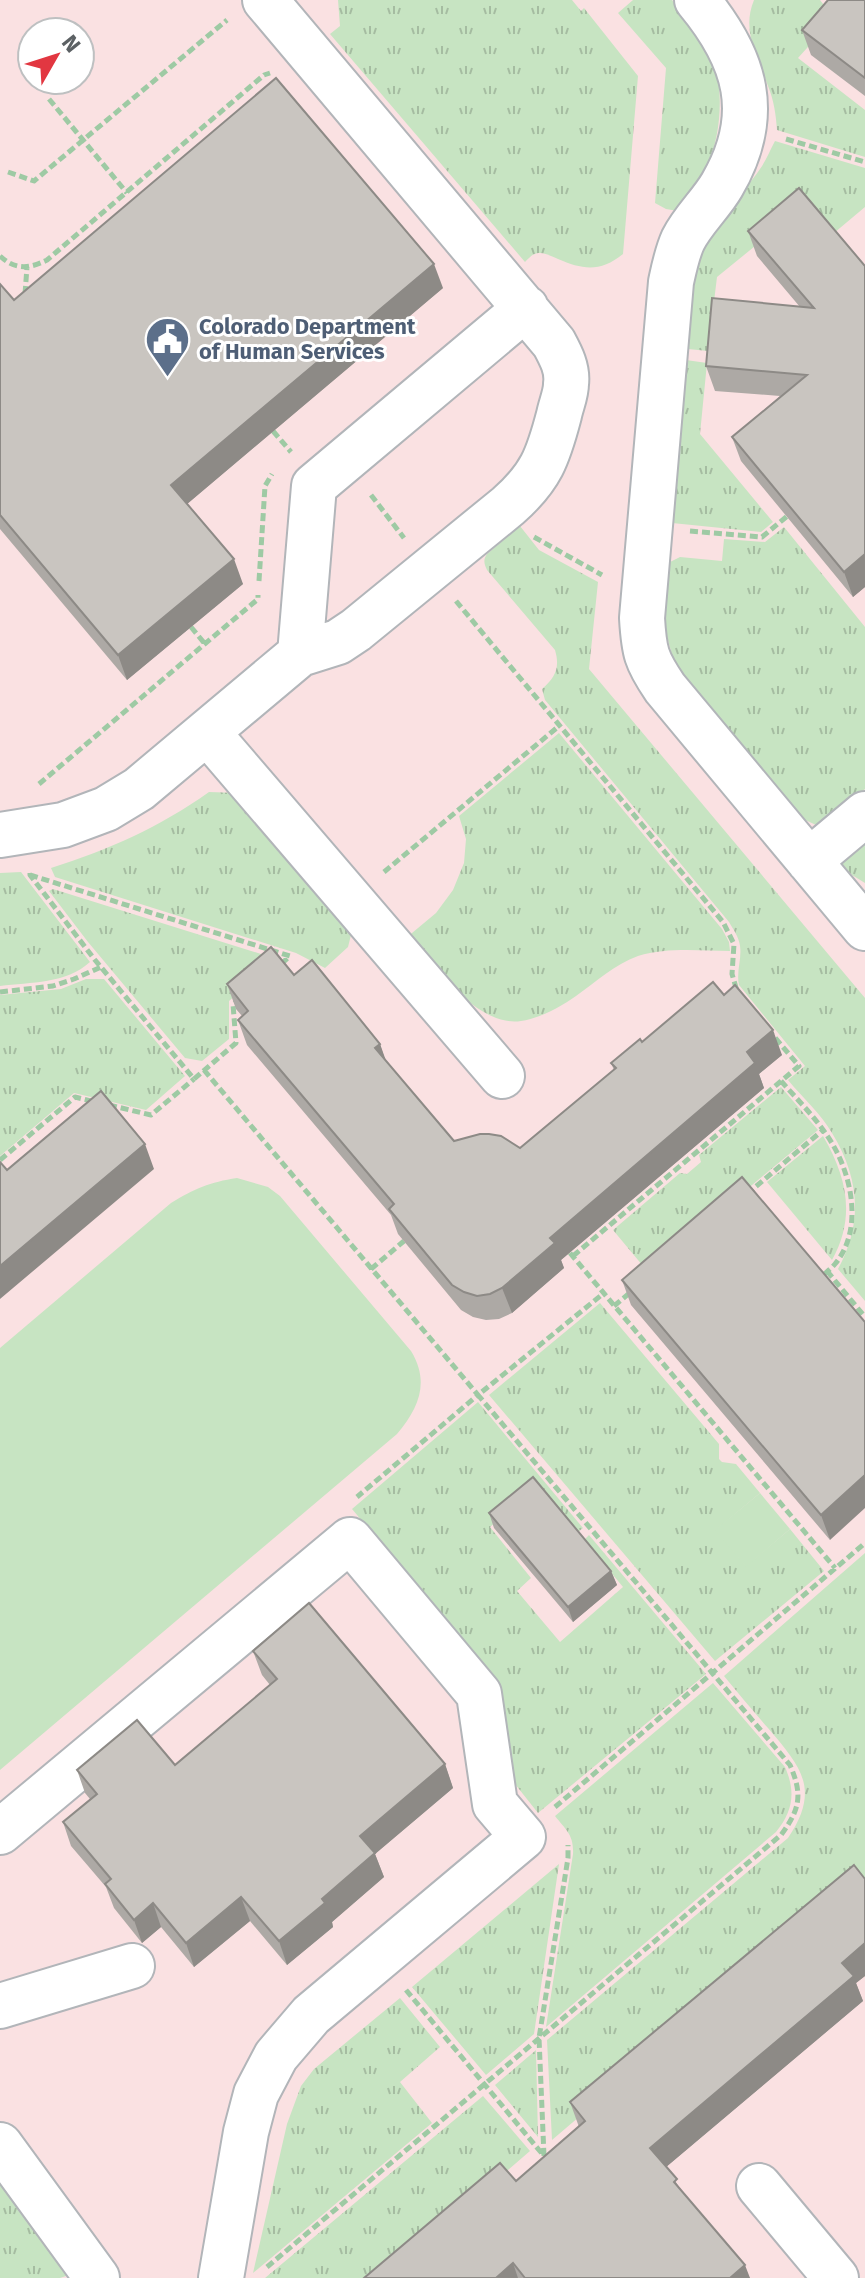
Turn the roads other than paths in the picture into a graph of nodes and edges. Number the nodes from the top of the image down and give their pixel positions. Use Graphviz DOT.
graph roads {
  1 [pos="703,2"];
  2 [pos="251,6"];
  3 [pos="526,308"];
  4 [pos="300,654"];
  5 [pos="207,732"];
  6 [pos="865,814"];
  7 [pos="0,835"];
  8 [pos="809,861"];
  9 [pos="865,928"];
  10 [pos="502,1076"];
  11 [pos="0,1832"];
  12 [pos="132,1966"];
  13 [pos="0,2006"];
  14 [pos="0,2145"];
  15 [pos="759,2186"];
  16 [pos="97,2278"];
  17 [pos="221,2278"];
  18 [pos="836,2278"];
  1 -- 8 [label="lane"];
  2 -- 3 [label="lane"];
  3 -- 4 [label="lane"];
  3 -- 4 [label="lane"];
  4 -- 5 [label="lane"];
  5 -- 7 [label="lane"];
  5 -- 10 [label="lane"];
  6 -- 8 [label="lane"];
  8 -- 9 [label="lane"];
  11 -- 17 [label="lane"];
  12 -- 13 [label="lane"];
  14 -- 16 [label="lane"];
  15 -- 18 [label="lane"];
}
